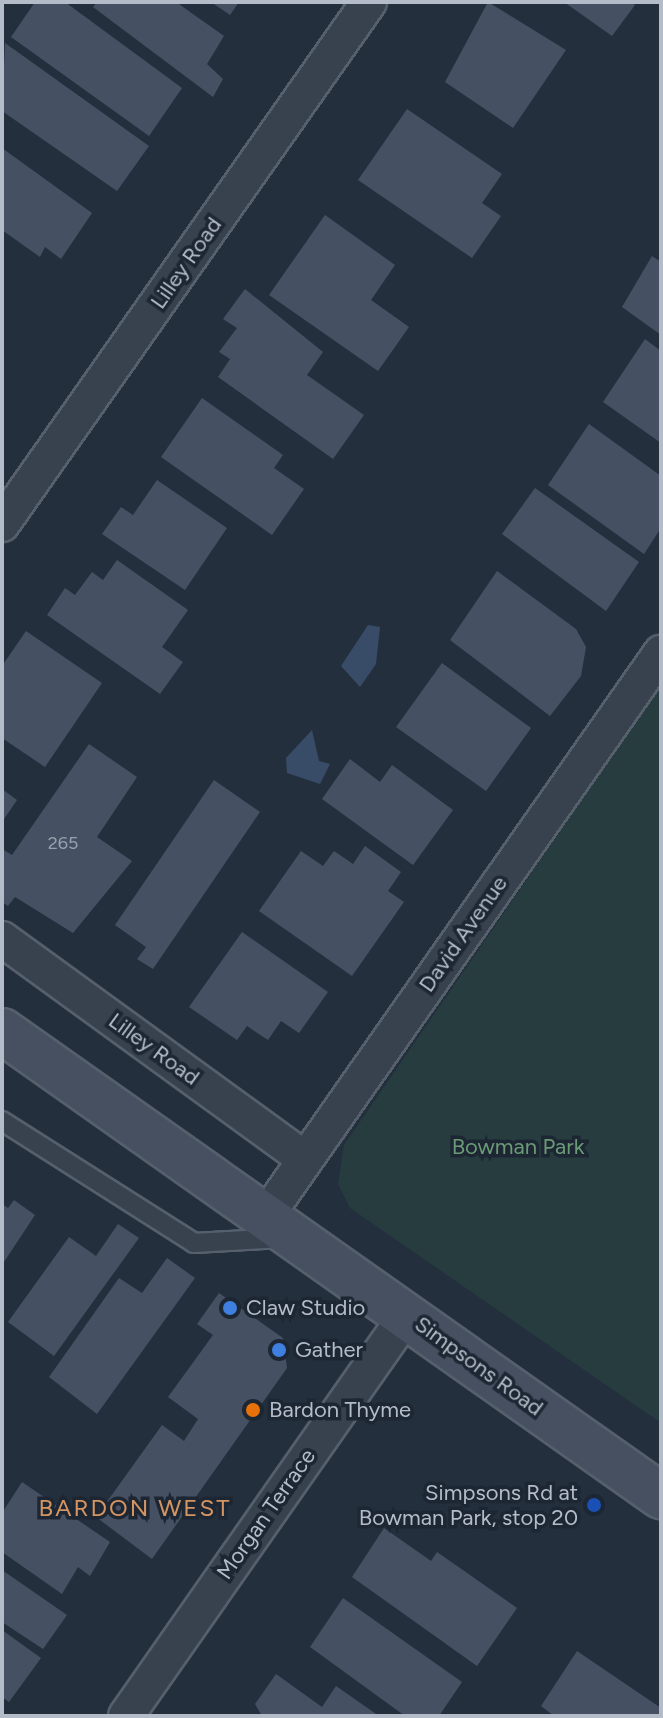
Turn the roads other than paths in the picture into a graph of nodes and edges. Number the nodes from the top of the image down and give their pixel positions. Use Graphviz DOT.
graph roads {
  1 [pos="369,2"];
  2 [pos="2,524"];
  3 [pos="661,653"];
  4 [pos="2,939"];
  5 [pos="2,1031"];
  6 [pos="2,1121"];
  7 [pos="305,1159"];
  8 [pos="281,1226"];
  9 [pos="408,1314"];
  10 [pos="661,1496"];
  11 [pos="126,1716"];
  1 -- 2 [label="street, Lilley Road"];
  3 -- 7 [label="street, David Avenue"];
  4 -- 7 [label="street, Lilley Road"];
  5 -- 8 [label="main road, Simpsons Road"];
  6 -- 8 [label="lane"];
  7 -- 8 [label="street, David Avenue"];
  8 -- 9 [label="main road, Simpsons Road"];
  9 -- 10 [label="main road, Simpsons Road"];
  9 -- 11 [label="street, Morgan Terrace"];
}
